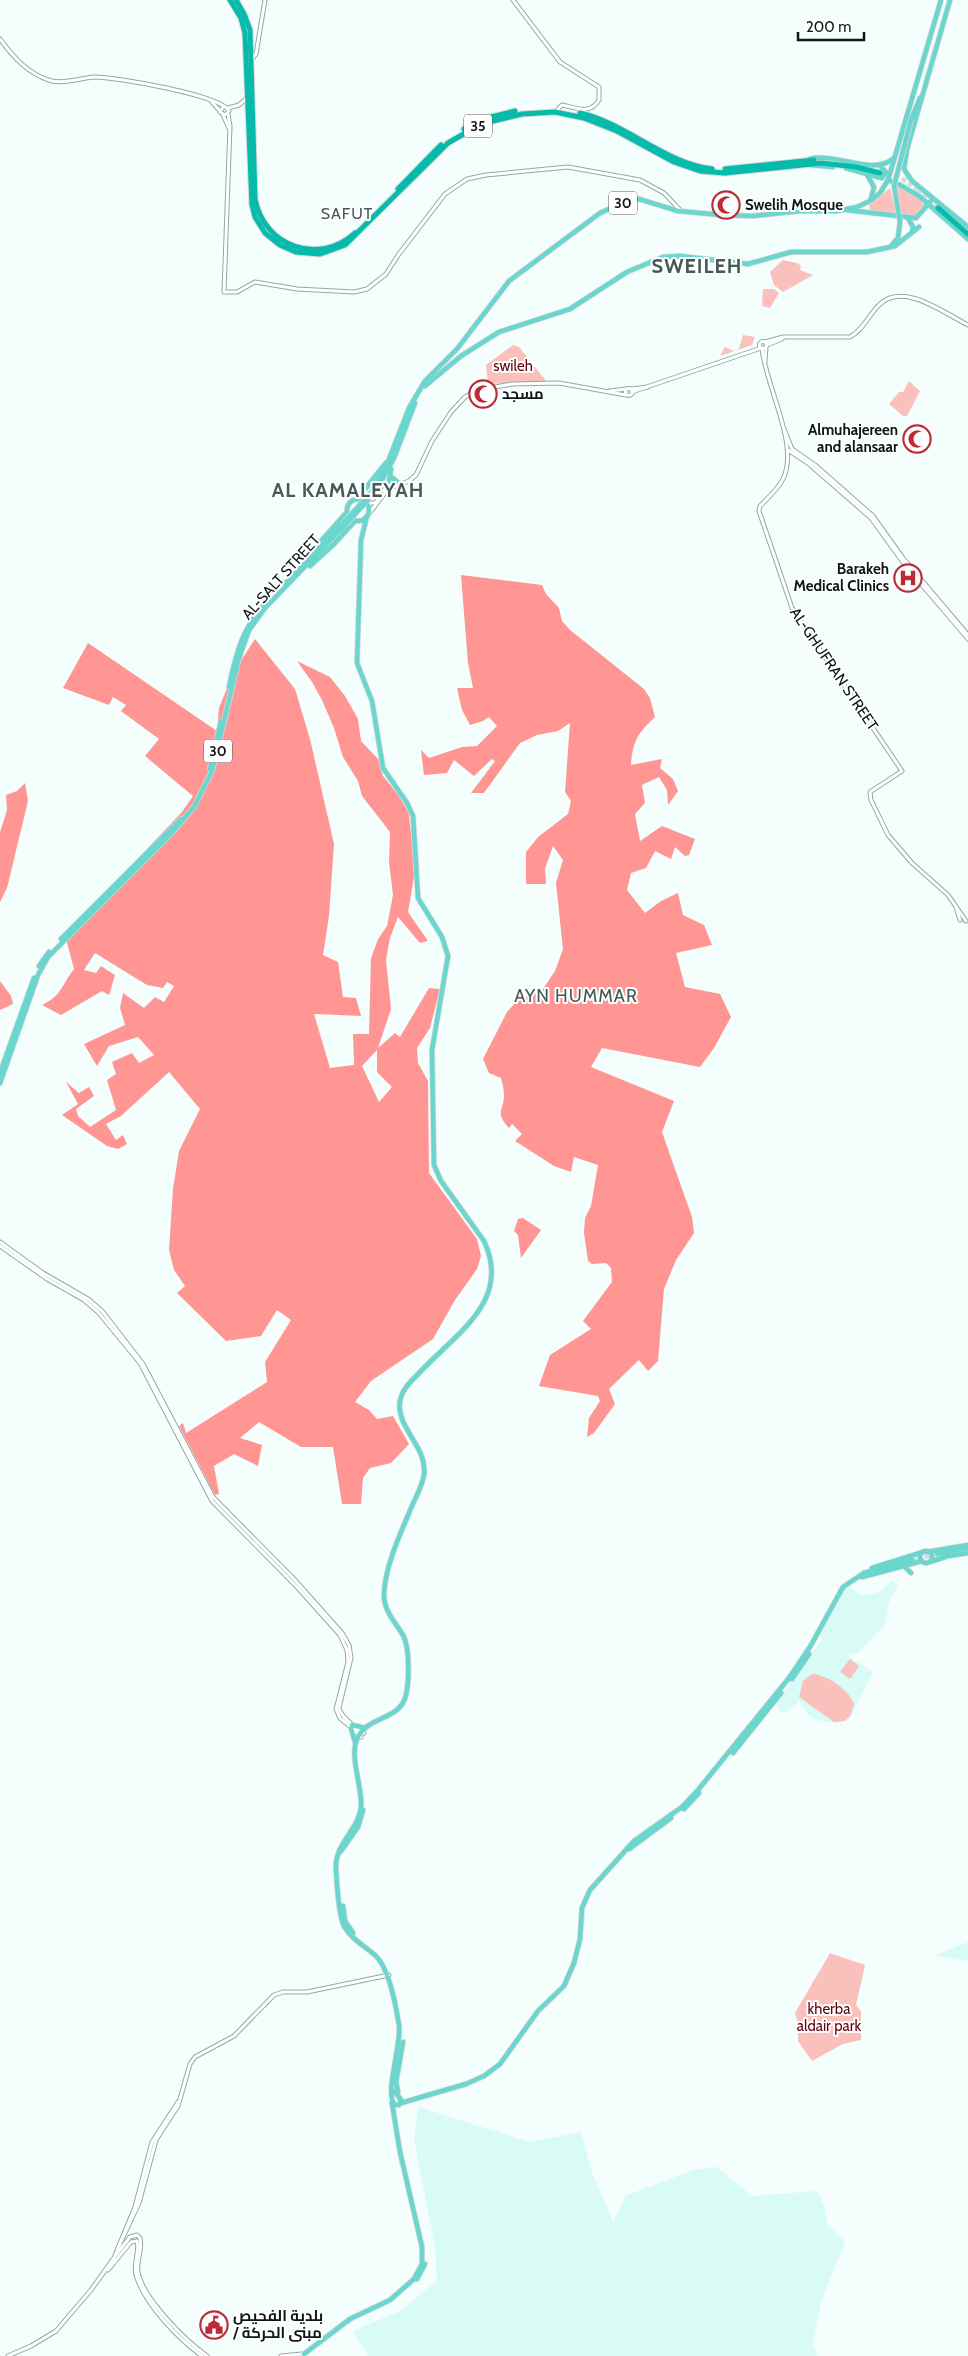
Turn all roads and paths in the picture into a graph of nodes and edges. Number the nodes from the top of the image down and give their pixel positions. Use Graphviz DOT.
graph roads {
  1 [pos="230,0"];
  2 [pos="236,0"];
  3 [pos="265,0"];
  4 [pos="513,0"];
  5 [pos="942,0"];
  6 [pos="950,0"];
  7 [pos="0,39"];
  8 [pos="252,59"];
  9 [pos="248,93"];
  10 [pos="921,97"];
  11 [pos="211,101"];
  12 [pos="239,106"];
  13 [pos="558,109"];
  14 [pos="227,110"];
  15 [pos="249,110"];
  16 [pos="220,111"];
  17 [pos="223,115"];
  18 [pos="229,128"];
  19 [pos="252,138"];
  20 [pos="895,157"];
  21 [pos="808,162"];
  22 [pos="892,167"];
  23 [pos="904,169"];
  24 [pos="881,170"];
  25 [pos="866,173"];
  26 [pos="907,175"];
  27 [pos="888,180"];
  28 [pos="912,181"];
  29 [pos="900,184"];
  30 [pos="907,188"];
  31 [pos="924,190"];
  32 [pos="919,196"];
  33 [pos="870,201"];
  34 [pos="935,204"];
  35 [pos="675,205"];
  36 [pos="674,210"];
  37 [pos="844,210"];
  38 [pos="683,212"];
  39 [pos="908,218"];
  40 [pos="918,227"];
  41 [pos="968,229"];
  42 [pos="911,234"];
  43 [pos="968,234"];
  44 [pos="968,239"];
  45 [pos="888,248"];
  46 [pos="968,325"];
  47 [pos="764,346"];
  48 [pos="457,349"];
  49 [pos="752,351"];
  50 [pos="745,353"];
  51 [pos="762,354"];
  52 [pos="461,356"];
  53 [pos="765,362"];
  54 [pos="630,390"];
  55 [pos="607,391"];
  56 [pos="626,395"];
  57 [pos="783,426"];
  58 [pos="788,449"];
  59 [pos="392,458"];
  60 [pos="390,476"];
  61 [pos="401,484"];
  62 [pos="388,487"];
  63 [pos="357,499"];
  64 [pos="366,504"];
  65 [pos="347,512"];
  66 [pos="367,516"];
  67 [pos="356,521"];
  68 [pos="362,534"];
  69 [pos="300,570"];
  70 [pos="968,635"];
  71 [pos="968,639"];
  72 [pos="956,906"];
  73 [pos="960,920"];
  74 [pos="966,921"];
  75 [pos="0,1072"];
  76 [pos="0,1082"];
  77 [pos="0,1244"];
  78 [pos="968,1549"];
  79 [pos="925,1552"];
  80 [pos="938,1554"];
  81 [pos="912,1560"];
  82 [pos="922,1561"];
  83 [pos="930,1562"];
  84 [pos="904,1566"];
  85 [pos="911,1573"];
  86 [pos="860,1577"];
  87 [pos="351,1727"];
  88 [pos="362,1733"];
  89 [pos="356,1743"];
  90 [pos="388,1975"];
  91 [pos="398,2093"];
  92 [pos="392,2094"];
  93 [pos="415,2097"];
  94 [pos="178,2102"];
  95 [pos="397,2104"];
  96 [pos="131,2224"];
  97 [pos="136,2235"];
  98 [pos="118,2248"];
  99 [pos="115,2259"];
  100 [pos="159,2310"];
  101 [pos="303,2355"];
  102 [pos="8,2356"];
  103 [pos="202,2356"];
  104 [pos="207,2356"];
  105 [pos="281,2356"];
  1 -- 9 [label="highway, 35"];
  2 -- 8 [label="highway, 35"];
  3 -- 8 [label="street"];
  4 -- 13 [label="street"];
  5 -- 20 [label="main road, 30"];
  6 -- 10 [label="main road"];
  7 -- 11 [label="street"];
  8 -- 19 [label="highway, 35"];
  9 -- 12 [label="street"];
  9 -- 15 [label="highway, 35"];
  10 -- 23 [label="main road"];
  10 -- 45 [label="main road, bridge"];
  11 -- 14 [label="street"];
  11 -- 16 [label="street"];
  12 -- 14 [label="street"];
  12 -- 15 [label="street"];
  13 -- 19 [label="highway, 35"];
  13 -- 21 [label="highway, 35"];
  14 -- 16 [label="street"];
  14 -- 17 [label="street"];
  14 -- 18 [label="street"];
  15 -- 19 [label="highway, 35"];
  16 -- 17 [label="street"];
  17 -- 18 [label="street"];
  18 -- 35 [label="street"];
  19 -- 21 [label="highway, 35"];
  20 -- 22 [label="main road, 30"];
  20 -- 24 [label="main road"];
  21 -- 24 [label="highway, 35"];
  21 -- 25 [label="main road"];
  22 -- 23 [label="main road"];
  22 -- 27 [label="main road, 30"];
  23 -- 26 [label="main road"];
  24 -- 25 [label="main road"];
  25 -- 33 [label="main road"];
  26 -- 28 [label="main road"];
  26 -- 29 [label="main road"];
  27 -- 29 [label="main road"];
  27 -- 33 [label="main road, 30"];
  28 -- 30 [label="main road"];
  28 -- 31 [label="main road"];
  29 -- 30 [label="main road"];
  30 -- 32 [label="main road"];
  31 -- 32 [label="main road"];
  31 -- 34 [label="main road"];
  32 -- 34 [label="main road"];
  33 -- 37 [label="main road, 30"];
  34 -- 39 [label="main road"];
  34 -- 41 [label="highway"];
  34 -- 43 [label="highway"];
  34 -- 44 [label="main road"];
  35 -- 36 [label="street"];
  35 -- 38 [label="street"];
  36 -- 38 [label="main road, 30"];
  36 -- 48 [label="main road, 30"];
  37 -- 38 [label="main road, 30"];
  37 -- 39 [label="main road"];
  39 -- 42 [label="main road"];
  40 -- 42 [label="main road, 30"];
  42 -- 45 [label="main road, 30"];
  45 -- 52 [label="main road, 30"];
  46 -- 47 [label="street"];
  47 -- 49 [label="street"];
  47 -- 50 [label="street"];
  47 -- 51 [label="street"];
  47 -- 53 [label="street"];
  48 -- 52 [label="main road"];
  48 -- 59 [label="main road, AL-SALT STREET / 30"];
  49 -- 50 [label="street"];
  49 -- 51 [label="street"];
  50 -- 54 [label="street"];
  51 -- 53 [label="street"];
  52 -- 59 [label="main road, AL-SALT STREET / 30"];
  53 -- 57 [label="street"];
  54 -- 55 [label="street"];
  54 -- 56 [label="street"];
  54 -- 56 [label="street"];
  55 -- 56 [label="street"];
  55 -- 61 [label="street"];
  57 -- 58 [label="street"];
  57 -- 70 [label="street"];
  58 -- 71 [label="street"];
  58 -- 72 [label="street, AL-GHUFRAN STREET"];
  59 -- 60 [label="main road"];
  59 -- 63 [label="main road"];
  59 -- 69 [label="main road, AL-SALT STREET / 30, bridge"];
  60 -- 61 [label="main road"];
  60 -- 62 [label="main road"];
  61 -- 62 [label="street"];
  62 -- 64 [label="street"];
  62 -- 66 [label="street"];
  63 -- 64 [label="main road"];
  63 -- 65 [label="main road"];
  64 -- 66 [label="main road"];
  65 -- 67 [label="main road"];
  65 -- 69 [label="main road"];
  66 -- 67 [label="main road"];
  66 -- 68 [label="main road"];
  67 -- 68 [label="main road"];
  67 -- 69 [label="main road"];
  68 -- 88 [label="main road"];
  69 -- 75 [label="main road, AL-SALT STREET / 30"];
  69 -- 76 [label="main road, AL-SALT STREET / 30"];
  72 -- 73 [label="street"];
  72 -- 74 [label="street"];
  77 -- 87 [label="street"];
  78 -- 80 [label="main road"];
  78 -- 80 [label="main road"];
  79 -- 80 [label="main road"];
  79 -- 81 [label="main road"];
  79 -- 82 [label="main road"];
  79 -- 83 [label="main road"];
  80 -- 83 [label="main road"];
  81 -- 82 [label="main road"];
  81 -- 84 [label="main road"];
  81 -- 86 [label="main road"];
  82 -- 83 [label="main road"];
  84 -- 85 [label="main road"];
  84 -- 86 [label="main road"];
  86 -- 93 [label="main road"];
  87 -- 88 [label="main road"];
  87 -- 88 [label="street"];
  87 -- 89 [label="main road"];
  88 -- 89 [label="main road"];
  88 -- 90 [label="main road"];
  89 -- 90 [label="main road"];
  90 -- 91 [label="main road"];
  90 -- 92 [label="main road"];
  90 -- 94 [label="street"];
  91 -- 92 [label="main road"];
  91 -- 93 [label="main road"];
  91 -- 95 [label="main road"];
  92 -- 95 [label="main road"];
  93 -- 95 [label="main road"];
  94 -- 96 [label="street"];
  94 -- 98 [label="street"];
  95 -- 101 [label="main road"];
  96 -- 97 [label="street"];
  96 -- 98 [label="street"];
  97 -- 99 [label="street"];
  97 -- 100 [label="street"];
  98 -- 99 [label="street"];
  99 -- 100 [label="street"];
  99 -- 102 [label="street"];
  100 -- 103 [label="street"];
  100 -- 104 [label="street"];
  101 -- 105 [label="street"];
}
